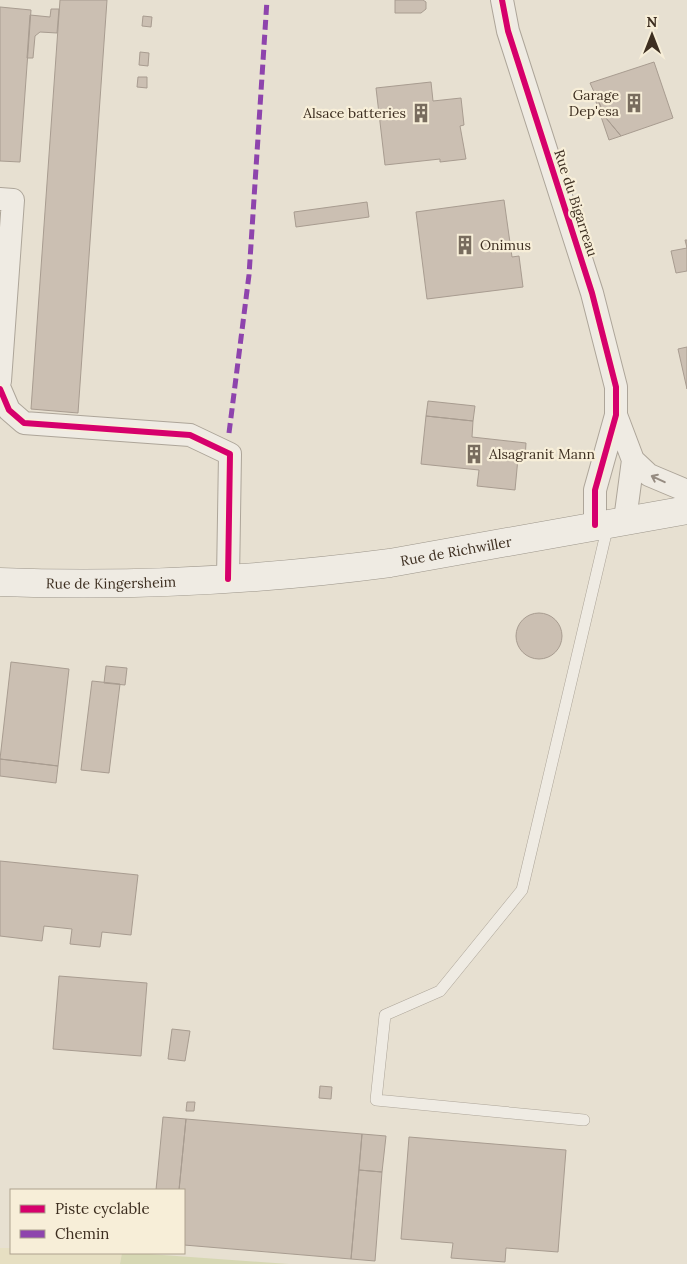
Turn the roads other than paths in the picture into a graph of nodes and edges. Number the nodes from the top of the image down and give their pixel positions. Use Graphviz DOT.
graph roads {
  1 [pos="502,0"];
  2 [pos="0,199"];
  3 [pos="0,381"];
  4 [pos="0,389"];
  5 [pos="616,415"];
  6 [pos="633,460"];
  7 [pos="687,491"];
  8 [pos="687,510"];
  9 [pos="609,523"];
  10 [pos="225,579"];
  11 [pos="0,582"];
  12 [pos="584,1120"];
  1 -- 5 [label="street, Rue du Bigarreau"];
  2 -- 3 [label="street"];
  4 -- 10 [label="street"];
  5 -- 6 [label="street"];
  5 -- 9 [label="street"];
  7 -- 6 [label="street, one-way"];
  6 -- 9 [label="street"];
  8 -- 9 [label="main road, Rue de Richwiller"];
  9 -- 10 [label="main road, Rue de Richwiller"];
  9 -- 12 [label="lane"];
  10 -- 11 [label="main road, Rue de Kingersheim"];
}
